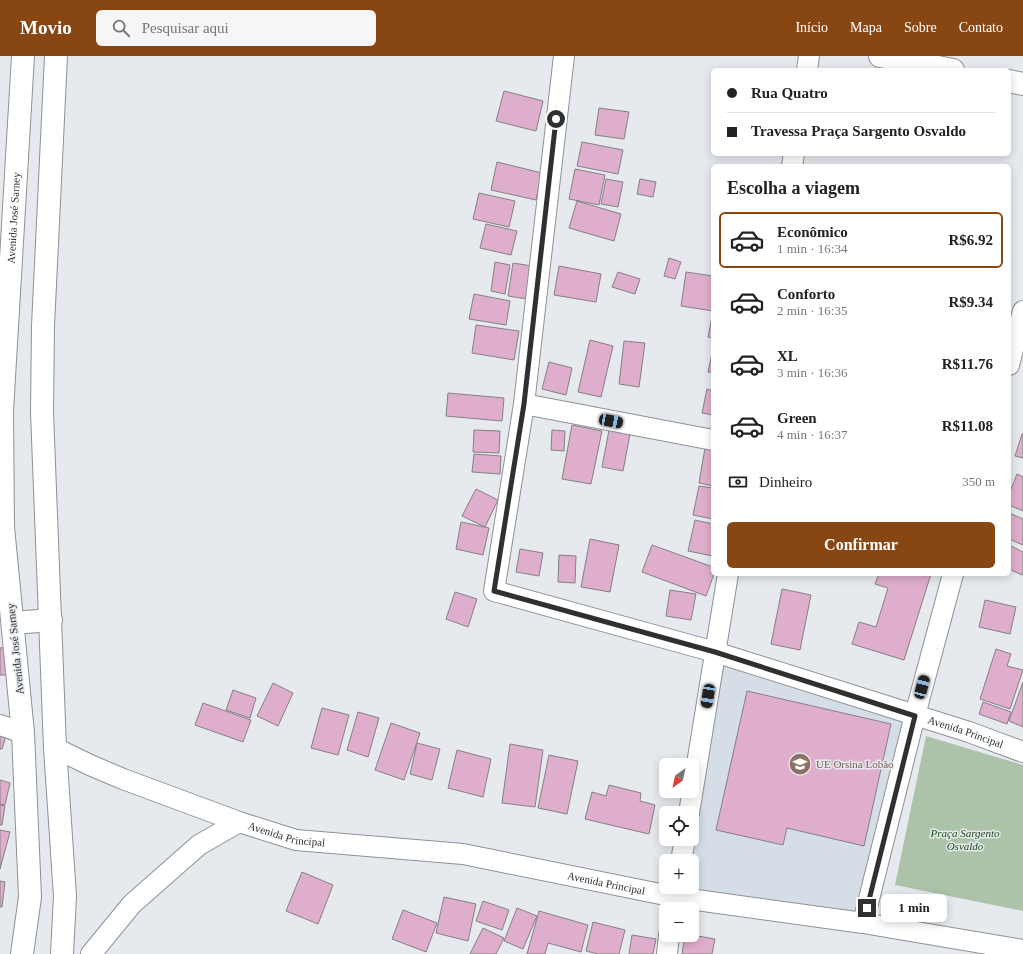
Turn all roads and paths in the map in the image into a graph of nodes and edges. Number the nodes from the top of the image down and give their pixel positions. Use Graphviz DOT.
graph roads {
  1 [pos="23,56"];
  2 [pos="56,56"];
  3 [pos="564,56"];
  4 [pos="809,56"];
  5 [pos="880,56"];
  6 [pos="807,68"];
  7 [pos="943,68"];
  8 [pos="1011,81"];
  9 [pos="1023,84"];
  10 [pos="1023,311"];
  11 [pos="1020,332"];
  12 [pos="1011,359"];
  13 [pos="524,404"];
  14 [pos="711,440"];
  15 [pos="728,576"];
  16 [pos="952,576"];
  17 [pos="51,620"];
  18 [pos="13,623"];
  19 [pos="715,652"];
  20 [pos="915,716"];
  21 [pos="0,725"];
  22 [pos="24,733"];
  23 [pos="55,748"];
  24 [pos="1023,752"];
  25 [pos="690,806"];
  26 [pos="239,822"];
  27 [pos="675,898"];
  28 [pos="863,923"];
  29 [pos="669,942"];
  30 [pos="1023,950"];
  31 [pos="22,954"];
  32 [pos="62,954"];
  33 [pos="91,954"];
  34 [pos="667,954"];
  1 -- 18 [label="main road, Avenida José Sarney"];
  2 -- 17 [label="main road"];
  3 -- 13 [label="street"];
  4 -- 6 [label="street"];
  5 -- 7 [label="main road"];
  8 -- 9 [label="main road"];
  10 -- 11 [label="street"];
  11 -- 12 [label="street"];
  13 -- 14 [label="street"];
  13 -- 19 [label="street, Avenida Principal"];
  15 -- 19 [label="street"];
  16 -- 20 [label="street"];
  17 -- 18 [label="main road"];
  17 -- 23 [label="main road"];
  18 -- 22 [label="main road, Avenida José Sarney"];
  19 -- 20 [label="street, Avenida Principal"];
  19 -- 25 [label="street"];
  20 -- 24 [label="street, Avenida Principal"];
  20 -- 28 [label="street"];
  21 -- 22 [label="street"];
  22 -- 31 [label="main road, Avenida José Sarney"];
  23 -- 26 [label="street, Avenida Principal"];
  23 -- 32 [label="main road"];
  26 -- 27 [label="street, Avenida Principal"];
  26 -- 33 [label="street"];
  27 -- 28 [label="street, Avenida Principal"];
  28 -- 30 [label="street, Avenida Principal"];
  29 -- 34 [label="street"];
}
